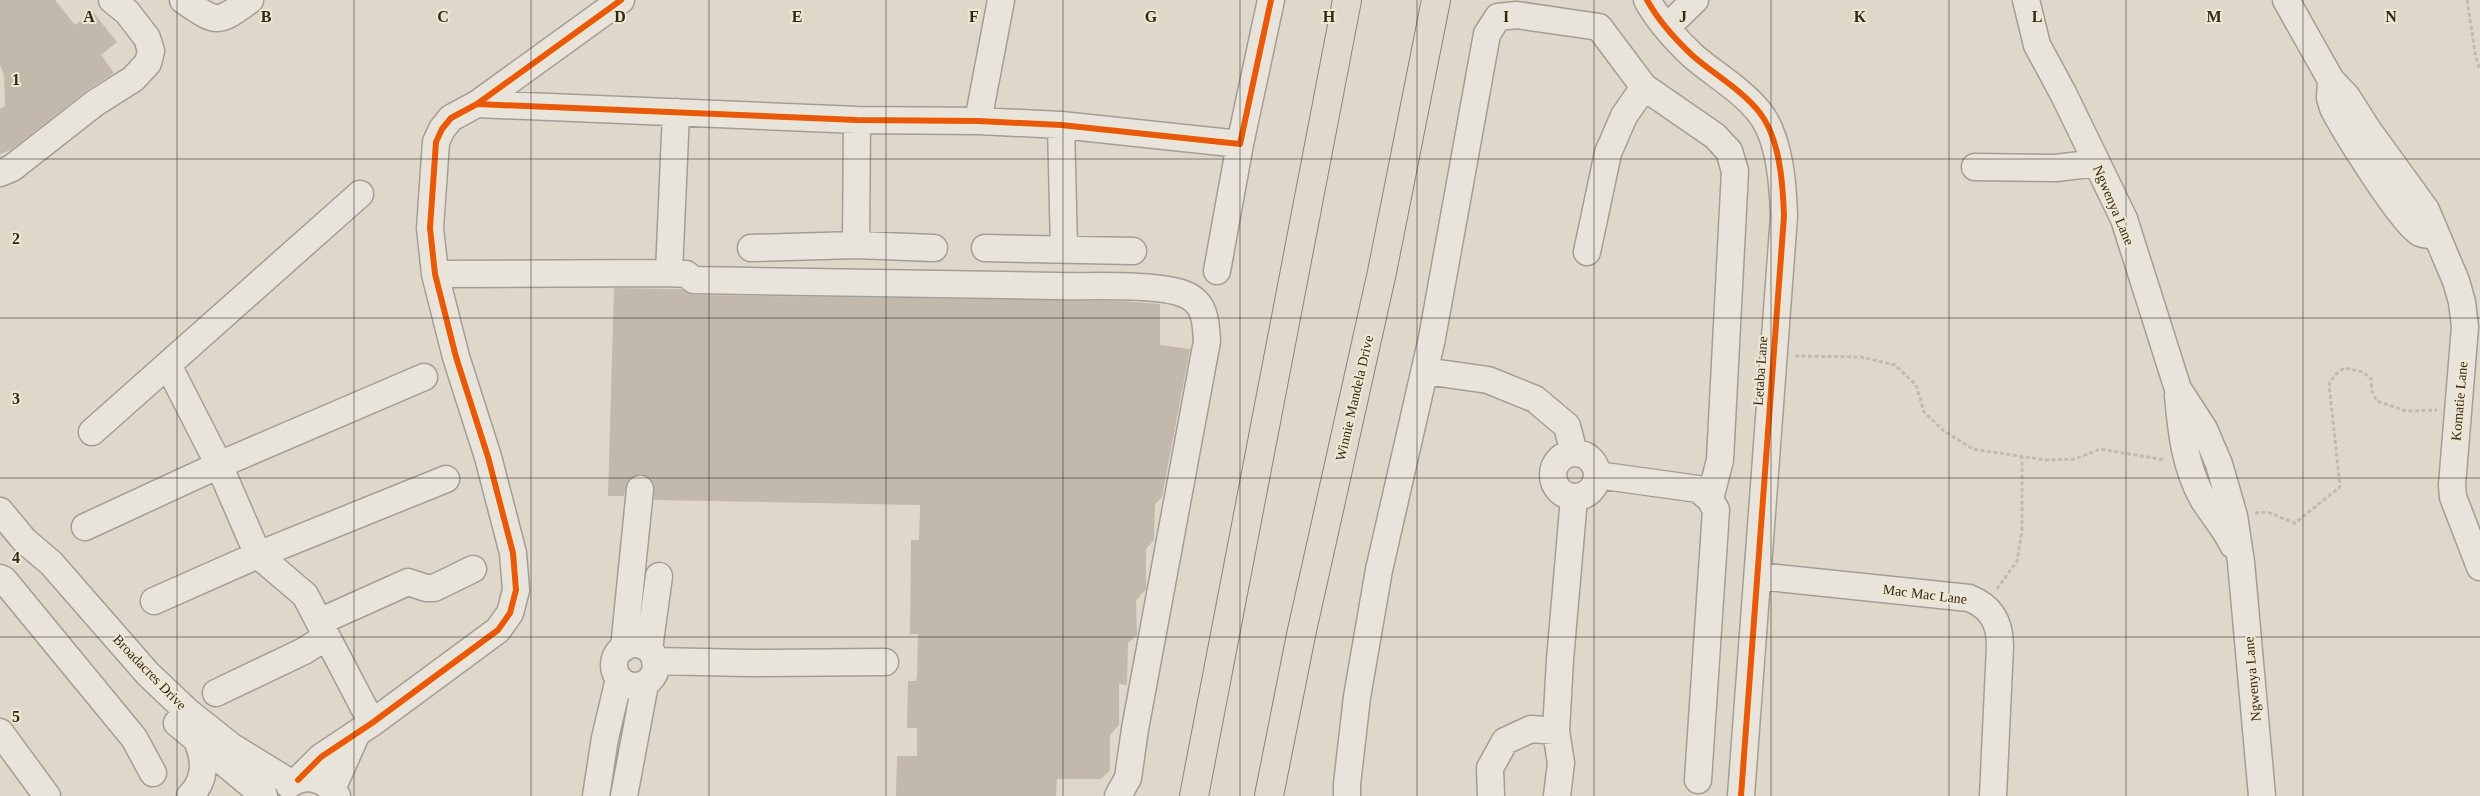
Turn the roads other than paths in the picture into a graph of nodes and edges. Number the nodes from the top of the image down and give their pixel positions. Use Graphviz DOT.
graph roads {
  1 [pos="112,0"];
  2 [pos="183,0"];
  3 [pos="250,0"];
  4 [pos="621,0"];
  5 [pos="1001,0"];
  6 [pos="1270,0"];
  7 [pos="1347,0"];
  8 [pos="1436,0"];
  9 [pos="1647,0"];
  10 [pos="1695,0"];
  11 [pos="2026,0"];
  12 [pos="2044,0"];
  13 [pos="2286,0"];
  14 [pos="1667,28"];
  15 [pos="2032,28"];
  16 [pos="1644,87"];
  17 [pos="477,104"];
  18 [pos="676,112"];
  19 [pos="857,120"];
  20 [pos="978,121"];
  21 [pos="1061,125"];
  22 [pos="1240,144"];
  23 [pos="2097,162"];
  24 [pos="1975,167"];
  25 [pos="0,173"];
  26 [pos="360,194"];
  27 [pos="856,245"];
  28 [pos="750,248"];
  29 [pos="934,248"];
  30 [pos="985,248"];
  31 [pos="1064,249"];
  32 [pos="1133,250"];
  33 [pos="1588,252"];
  34 [pos="1217,271"];
  35 [pos="669,273"];
  36 [pos="435,274"];
  37 [pos="168,365"];
  38 [pos="1426,371"];
  39 [pos="424,377"];
  40 [pos="2178,389"];
  41 [pos="2470,409"];
  42 [pos="92,432"];
  43 [pos="1574,453"];
  44 [pos="219,464"];
  45 [pos="1598,475"];
  46 [pos="446,479"];
  47 [pos="640,489"];
  48 [pos="1574,498"];
  49 [pos="1710,499"];
  50 [pos="0,512"];
  51 [pos="84,527"];
  52 [pos="25,541"];
  53 [pos="258,555"];
  54 [pos="2241,562"];
  55 [pos="2480,567"];
  56 [pos="473,569"];
  57 [pos="659,576"];
  58 [pos="1758,576"];
  59 [pos="0,578"];
  60 [pos="154,601"];
  61 [pos="323,630"];
  62 [pos="643,660"];
  63 [pos="885,662"];
  64 [pos="216,693"];
  65 [pos="364,728"];
  66 [pos="1556,731"];
  67 [pos="198,743"];
  68 [pos="4,747"];
  69 [pos="1561,763"];
  70 [pos="153,773"];
  71 [pos="1698,780"];
  72 [pos="290,786"];
  73 [pos="335,792"];
  74 [pos="595,793"];
  75 [pos="47,796"];
  76 [pos="190,796"];
  77 [pos="264,796"];
  78 [pos="624,796"];
  79 [pos="1118,796"];
  80 [pos="1194,796"];
  81 [pos="1270,796"];
  82 [pos="1348,796"];
  83 [pos="1491,796"];
  84 [pos="1557,796"];
  85 [pos="1577,796"];
  86 [pos="1741,796"];
  87 [pos="1993,796"];
  88 [pos="2262,796"];
  1 -- 25 [label="street"];
  2 -- 3 [label="street"];
  4 -- 17 [label="street"];
  5 -- 20 [label="street"];
  6 -- 22 [label="street"];
  7 -- 80 [label="main road"];
  8 -- 81 [label="main road, Winnie Mandela Drive"];
  9 -- 14 [label="street, Letaba Lane"];
  10 -- 14 [label="street"];
  11 -- 15 [label="street, Ngwenya Lane"];
  12 -- 15 [label="street"];
  13 -- 41 [label="street, Komatie Lane"];
  14 -- 58 [label="street, Letaba Lane"];
  15 -- 23 [label="street, Ngwenya Lane"];
  16 -- 33 [label="street"];
  16 -- 38 [label="street"];
  16 -- 49 [label="street"];
  17 -- 18 [label="street"];
  17 -- 36 [label="street"];
  18 -- 19 [label="street"];
  18 -- 35 [label="street"];
  19 -- 20 [label="street"];
  19 -- 27 [label="street"];
  20 -- 21 [label="street"];
  21 -- 22 [label="street"];
  21 -- 31 [label="street"];
  22 -- 34 [label="street"];
  23 -- 24 [label="street"];
  23 -- 40 [label="street, Ngwenya Lane"];
  26 -- 37 [label="street"];
  27 -- 28 [label="street"];
  27 -- 29 [label="street"];
  30 -- 31 [label="street"];
  31 -- 32 [label="street"];
  35 -- 36 [label="street"];
  35 -- 79 [label="street"];
  36 -- 65 [label="street"];
  37 -- 42 [label="street"];
  37 -- 44 [label="street"];
  38 -- 43 [label="street"];
  38 -- 82 [label="street"];
  39 -- 44 [label="street"];
  40 -- 54 [label="street, Ngwenya Lane"];
  40 -- 54 [label="street, Ngwenya Lane"];
  41 -- 55 [label="street, Komatie Lane"];
  43 -- 45 [label="street"];
  43 -- 48 [label="street"];
  44 -- 51 [label="street"];
  44 -- 53 [label="street"];
  45 -- 48 [label="street"];
  45 -- 49 [label="street"];
  46 -- 53 [label="street"];
  47 -- 62 [label="street"];
  48 -- 66 [label="street"];
  49 -- 71 [label="street"];
  50 -- 52 [label="street, Broadacres Drive"];
  52 -- 67 [label="street, Broadacres Drive"];
  52 -- 72 [label="street, Broadacres Drive"];
  53 -- 60 [label="street"];
  53 -- 61 [label="street"];
  54 -- 88 [label="street, Ngwenya Lane"];
  56 -- 61 [label="street"];
  57 -- 62 [label="street"];
  58 -- 86 [label="street, Letaba Lane"];
  58 -- 87 [label="street, Mac Mac Lane"];
  59 -- 70 [label="street"];
  61 -- 64 [label="street"];
  61 -- 65 [label="street"];
  62 -- 63 [label="street"];
  62 -- 74 [label="street"];
  62 -- 78 [label="street"];
  65 -- 72 [label="street"];
  65 -- 73 [label="street"];
  66 -- 69 [label="street"];
  66 -- 83 [label="street"];
  67 -- 76 [label="street"];
  67 -- 77 [label="street, Broadacres Drive"];
  68 -- 75 [label="street"];
  69 -- 84 [label="street"];
  69 -- 85 [label="street"];
  72 -- 73 [label="street, Broadacres Drive"];
}
